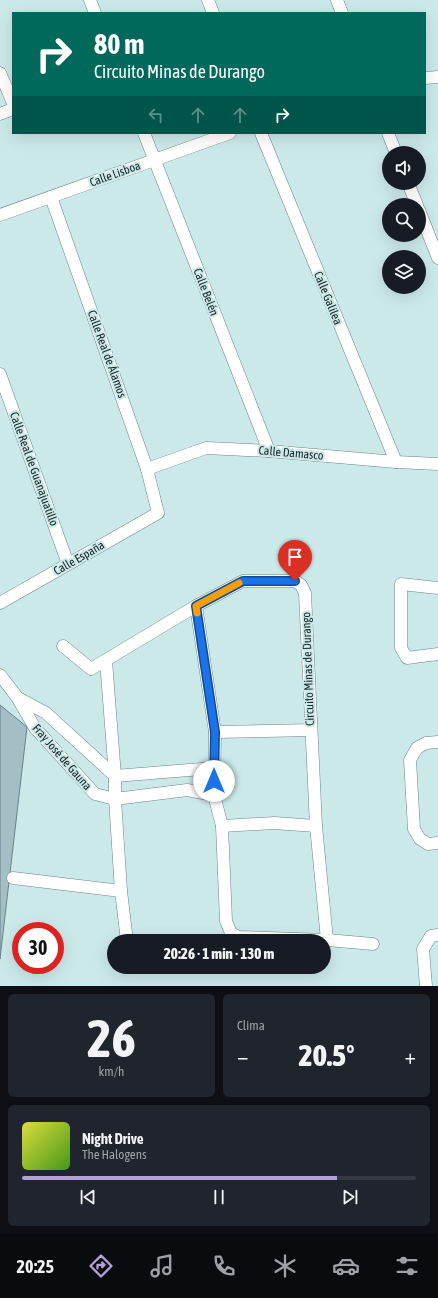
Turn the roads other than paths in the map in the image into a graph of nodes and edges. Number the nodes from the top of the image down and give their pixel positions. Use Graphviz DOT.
graph roads {
  1 [pos="90,0"];
  2 [pos="208,0"];
  3 [pos="337,0"];
  4 [pos="95,12"];
  5 [pos="213,12"];
  6 [pos="342,12"];
  7 [pos="0,73"];
  8 [pos="438,77"];
  9 [pos="426,78"];
  10 [pos="12,101"];
  11 [pos="12,109"];
  12 [pos="0,114"];
  13 [pos="144,134"];
  14 [pos="227,134"];
  15 [pos="261,134"];
  16 [pos="388,134"];
  17 [pos="393,146"];
  18 [pos="154,160"];
  19 [pos="51,197"];
  20 [pos="0,215"];
  21 [pos="426,228"];
  22 [pos="438,258"];
  23 [pos="0,374"];
  24 [pos="269,451"];
  25 [pos="396,462"];
  26 [pos="438,464"];
  27 [pos="148,470"];
  28 [pos="158,513"];
  29 [pos="68,564"];
  30 [pos="438,588"];
  31 [pos="0,603"];
  32 [pos="196,606"];
  33 [pos="63,646"];
  34 [pos="438,654"];
  35 [pos="106,661"];
  36 [pos="0,675"];
  37 [pos="17,697"];
  38 [pos="311,730"];
  39 [pos="215,732"];
  40 [pos="438,742"];
  41 [pos="214,768"];
  42 [pos="115,776"];
  43 [pos="214,794"];
  44 [pos="115,800"];
  45 [pos="222,826"];
  46 [pos="316,826"];
  47 [pos="438,843"];
  48 [pos="13,878"];
  49 [pos="120,891"];
  50 [pos="126,934"];
  51 [pos="233,934"];
  52 [pos="326,934"];
  53 [pos="438,936"];
  54 [pos="331,940"];
  55 [pos="373,944"];
  56 [pos="426,986"];
  1 -- 4 [label="street"];
  2 -- 5 [label="street"];
  3 -- 6 [label="street"];
  7 -- 10 [label="street"];
  8 -- 9 [label="street"];
  11 -- 12 [label="street"];
  13 -- 18 [label="street, Calle Belén"];
  14 -- 18 [label="street, Calle Lisboa"];
  15 -- 25 [label="street, Calle Galilea"];
  16 -- 17 [label="street"];
  18 -- 19 [label="street, Calle Lisboa"];
  18 -- 24 [label="street, Calle Belén"];
  19 -- 20 [label="street, Calle Lisboa"];
  19 -- 27 [label="street, Calle Real de Álamos"];
  21 -- 22 [label="street"];
  23 -- 29 [label="street, Calle Real de Guanajuatillo"];
  24 -- 25 [label="street, Calle Damasco"];
  24 -- 27 [label="street, Calle Damasco"];
  25 -- 26 [label="street, Calle Damasco"];
  27 -- 28 [label="street, Calle Real de Álamos"];
  28 -- 29 [label="street, Calle España"];
  29 -- 31 [label="street, Calle España"];
  30 -- 34 [label="street"];
  32 -- 35 [label="street, Circuito Minas de Durango"];
  32 -- 38 [label="street, Circuito Minas de Durango"];
  32 -- 39 [label="street"];
  33 -- 35 [label="street, Circuito Minas de Durango"];
  35 -- 42 [label="street"];
  36 -- 37 [label="street, Fray José de Gauna"];
  37 -- 42 [label="street, Fray José de Gauna"];
  37 -- 44 [label="street, Fray José de Gauna"];
  38 -- 39 [label="street"];
  38 -- 46 [label="street, Circuito Minas de Durango"];
  39 -- 41 [label="street"];
  40 -- 47 [label="street"];
  41 -- 42 [label="street"];
  41 -- 43 [label="street"];
  42 -- 44 [label="street"];
  43 -- 44 [label="street, Fray José de Gauna"];
  43 -- 45 [label="street"];
  44 -- 49 [label="street"];
  45 -- 46 [label="street"];
  45 -- 51 [label="street"];
  46 -- 52 [label="street, Circuito Minas de Durango"];
  48 -- 49 [label="street"];
  49 -- 50 [label="street"];
  53 -- 56 [label="street"];
  54 -- 55 [label="street"];
}
